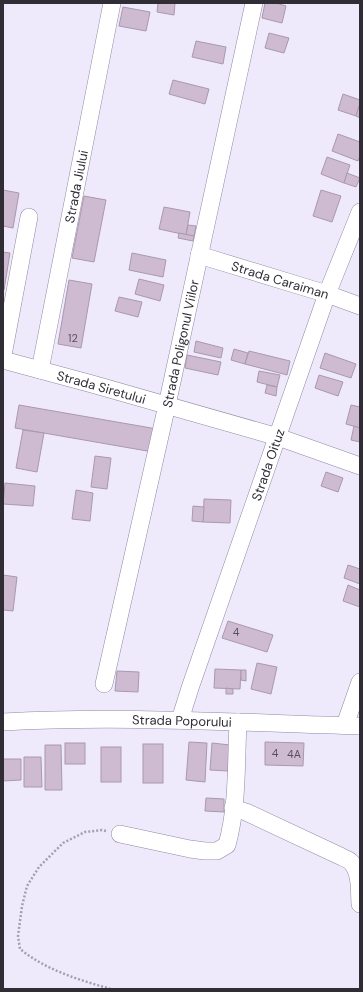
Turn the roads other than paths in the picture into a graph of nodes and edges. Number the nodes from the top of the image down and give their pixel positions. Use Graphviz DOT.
graph roads {
  1 [pos="112,3"];
  2 [pos="254,3"];
  3 [pos="360,212"];
  4 [pos="29,217"];
  5 [pos="200,254"];
  6 [pos="328,294"];
  7 [pos="360,306"];
  8 [pos="3,354"];
  9 [pos="3,360"];
  10 [pos="40,370"];
  11 [pos="166,405"];
  12 [pos="278,438"];
  13 [pos="360,466"];
  14 [pos="360,682"];
  15 [pos="104,684"];
  16 [pos="180,720"];
  17 [pos="3,722"];
  18 [pos="238,722"];
  19 [pos="352,726"];
  20 [pos="233,808"];
  21 [pos="120,834"];
  22 [pos="360,904"];
  1 -- 10 [label="street, Strada Jiului"];
  2 -- 5 [label="street, Strada Poligonul Viilor"];
  3 -- 6 [label="street, Strada Oituz"];
  4 -- 8 [label="street"];
  5 -- 6 [label="street, Strada Caraiman"];
  5 -- 11 [label="street, Strada Poligonul Viilor"];
  6 -- 7 [label="street, Strada Caraiman"];
  6 -- 12 [label="street, Strada Oituz"];
  9 -- 10 [label="street, Strada Siretului"];
  10 -- 11 [label="street, Strada Siretului"];
  11 -- 12 [label="street, Strada Siretului"];
  11 -- 15 [label="street, Strada Poligonul Viilor"];
  12 -- 13 [label="street, Strada Siretului"];
  12 -- 16 [label="street, Strada Oituz"];
  14 -- 19 [label="street"];
  16 -- 17 [label="street, Strada Poporului"];
  16 -- 18 [label="street, Strada Poporului"];
  18 -- 19 [label="street, Strada Poporului"];
  18 -- 20 [label="street"];
  20 -- 21 [label="street"];
  20 -- 22 [label="street"];
}
